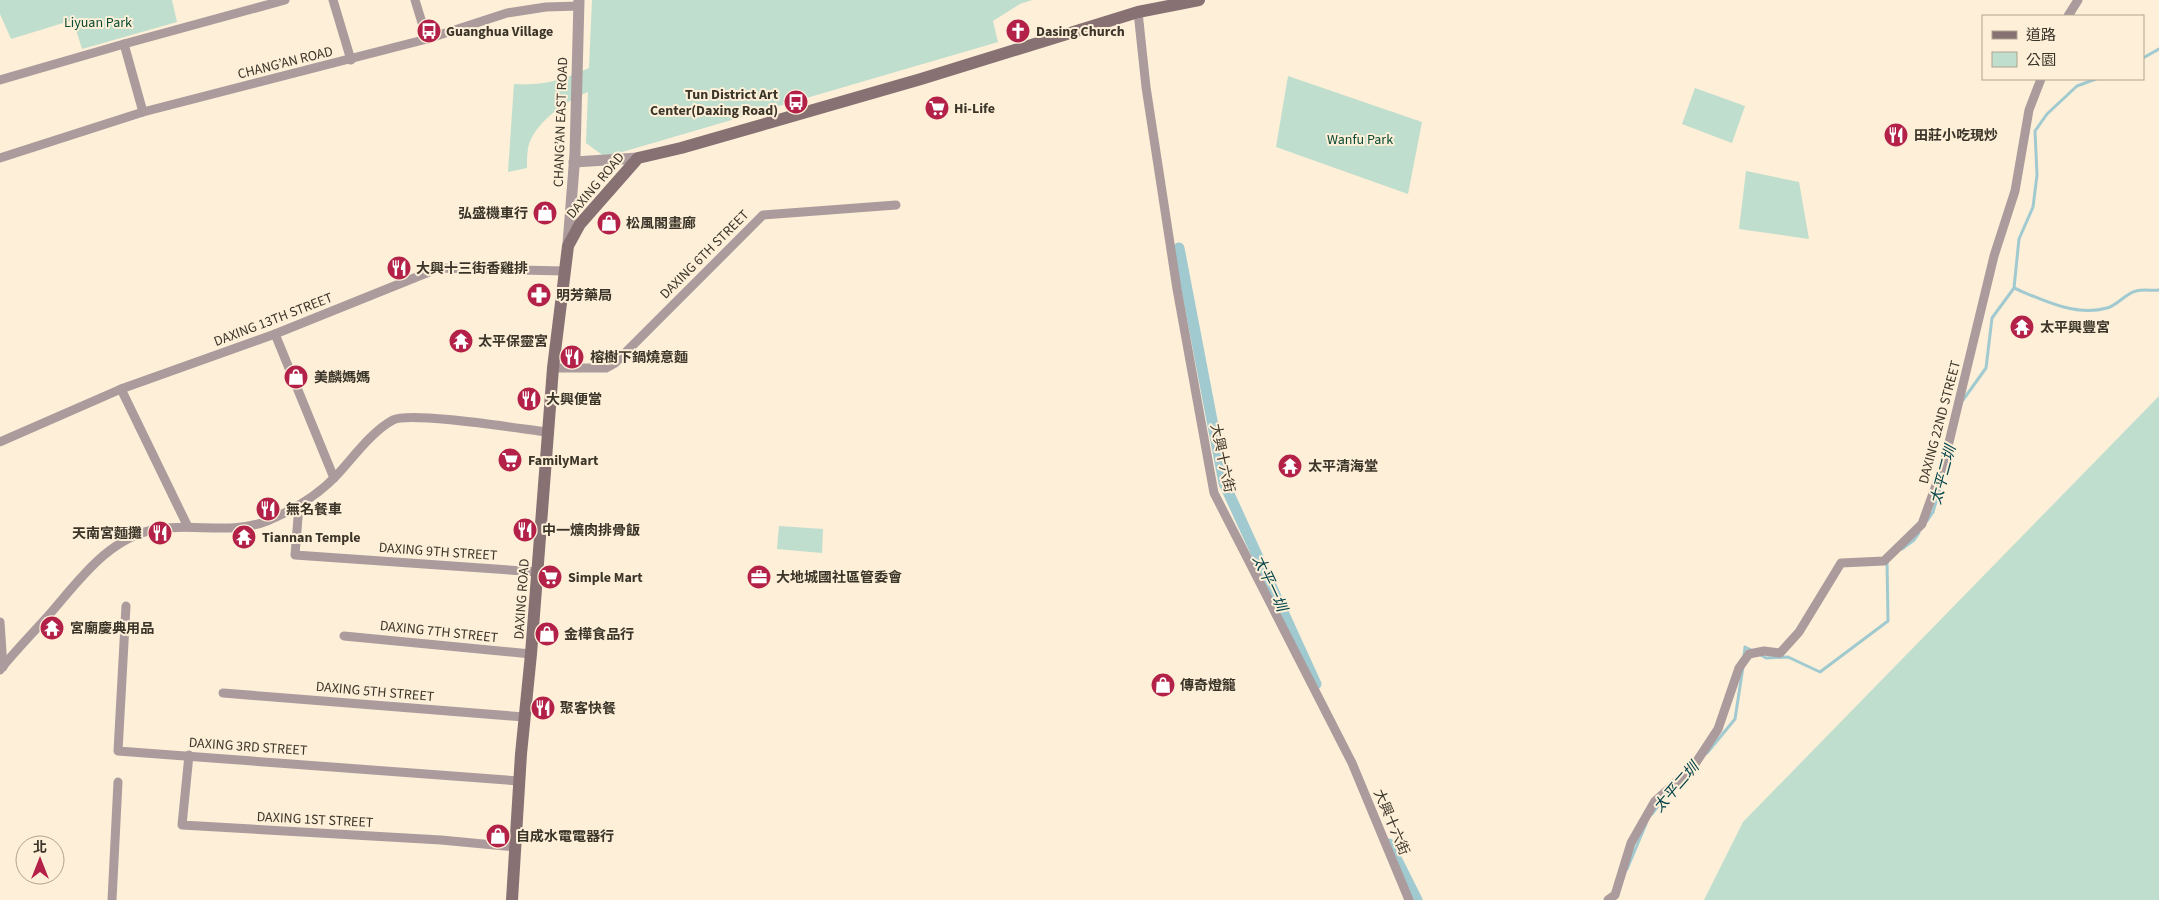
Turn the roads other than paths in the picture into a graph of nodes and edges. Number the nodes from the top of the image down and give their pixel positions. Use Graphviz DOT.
graph roads {
  1 [pos="285,0"];
  2 [pos="333,0"];
  3 [pos="414,0"];
  4 [pos="1199,0"];
  5 [pos="2078,0"];
  6 [pos="579,3"];
  7 [pos="1138,12"];
  8 [pos="2069,15"];
  9 [pos="427,39"];
  10 [pos="124,44"];
  11 [pos="350,60"];
  12 [pos="0,80"];
  13 [pos="2041,80"];
  14 [pos="143,112"];
  15 [pos="0,158"];
  16 [pos="638,158"];
  17 [pos="574,162"];
  18 [pos="896,205"];
  19 [pos="568,246"];
  20 [pos="565,271"];
  21 [pos="275,334"];
  22 [pos="553,368"];
  23 [pos="121,389"];
  24 [pos="547,432"];
  25 [pos="0,442"];
  26 [pos="334,478"];
  27 [pos="299,505"];
  28 [pos="188,527"];
  29 [pos="538,572"];
  30 [pos="126,606"];
  31 [pos="0,622"];
  32 [pos="344,636"];
  33 [pos="532,654"];
  34 [pos="1,668"];
  35 [pos="224,693"];
  36 [pos="524,717"];
  37 [pos="189,755"];
  38 [pos="519,781"];
  39 [pos="118,782"];
  40 [pos="516,847"];
  41 [pos="112,900"];
  42 [pos="512,900"];
  43 [pos="1409,900"];
  44 [pos="1608,900"];
  1 -- 10 [label="street"];
  2 -- 11 [label="street"];
  3 -- 9 [label="street"];
  4 -- 7 [label="main road, DAXING ROAD"];
  5 -- 8 [label="street"];
  6 -- 9 [label="street, CHANG’AN ROAD"];
  6 -- 17 [label="street, CHANG’AN EAST ROAD"];
  7 -- 16 [label="main road, DAXING ROAD"];
  7 -- 43 [label="street, 大興十六街"];
  9 -- 11 [label="street, CHANG’AN ROAD"];
  10 -- 12 [label="street"];
  10 -- 14 [label="street"];
  11 -- 14 [label="street, CHANG’AN ROAD"];
  13 -- 44 [label="street, DAXING 22ND STREET"];
  14 -- 15 [label="street, CHANG’AN ROAD"];
  16 -- 17 [label="street"];
  16 -- 19 [label="main road, DAXING ROAD"];
  17 -- 19 [label="street, CHANG’AN EAST ROAD"];
  18 -- 22 [label="street, DAXING 6TH STREET"];
  19 -- 20 [label="main road, DAXING ROAD"];
  20 -- 21 [label="street, DAXING 13TH STREET"];
  20 -- 22 [label="main road, DAXING ROAD"];
  21 -- 23 [label="street, DAXING 13TH STREET"];
  21 -- 26 [label="street"];
  22 -- 24 [label="main road, DAXING ROAD"];
  23 -- 25 [label="street, DAXING 13TH STREET"];
  23 -- 28 [label="street"];
  24 -- 26 [label="street"];
  24 -- 29 [label="main road, DAXING ROAD"];
  26 -- 27 [label="street"];
  27 -- 28 [label="street"];
  27 -- 29 [label="street, DAXING 9TH STREET"];
  28 -- 34 [label="street"];
  29 -- 33 [label="main road, DAXING ROAD"];
  30 -- 37 [label="street, DAXING 3RD STREET"];
  31 -- 34 [label="street"];
  32 -- 33 [label="street, DAXING 7TH STREET"];
  33 -- 36 [label="main road, DAXING ROAD"];
  35 -- 36 [label="street, DAXING 5TH STREET"];
  36 -- 38 [label="main road, DAXING ROAD"];
  37 -- 38 [label="street, DAXING 3RD STREET"];
  37 -- 40 [label="street, DAXING 1ST STREET"];
  38 -- 40 [label="main road, DAXING ROAD"];
  39 -- 41 [label="street"];
  40 -- 42 [label="main road, DAXING ROAD"];
}
